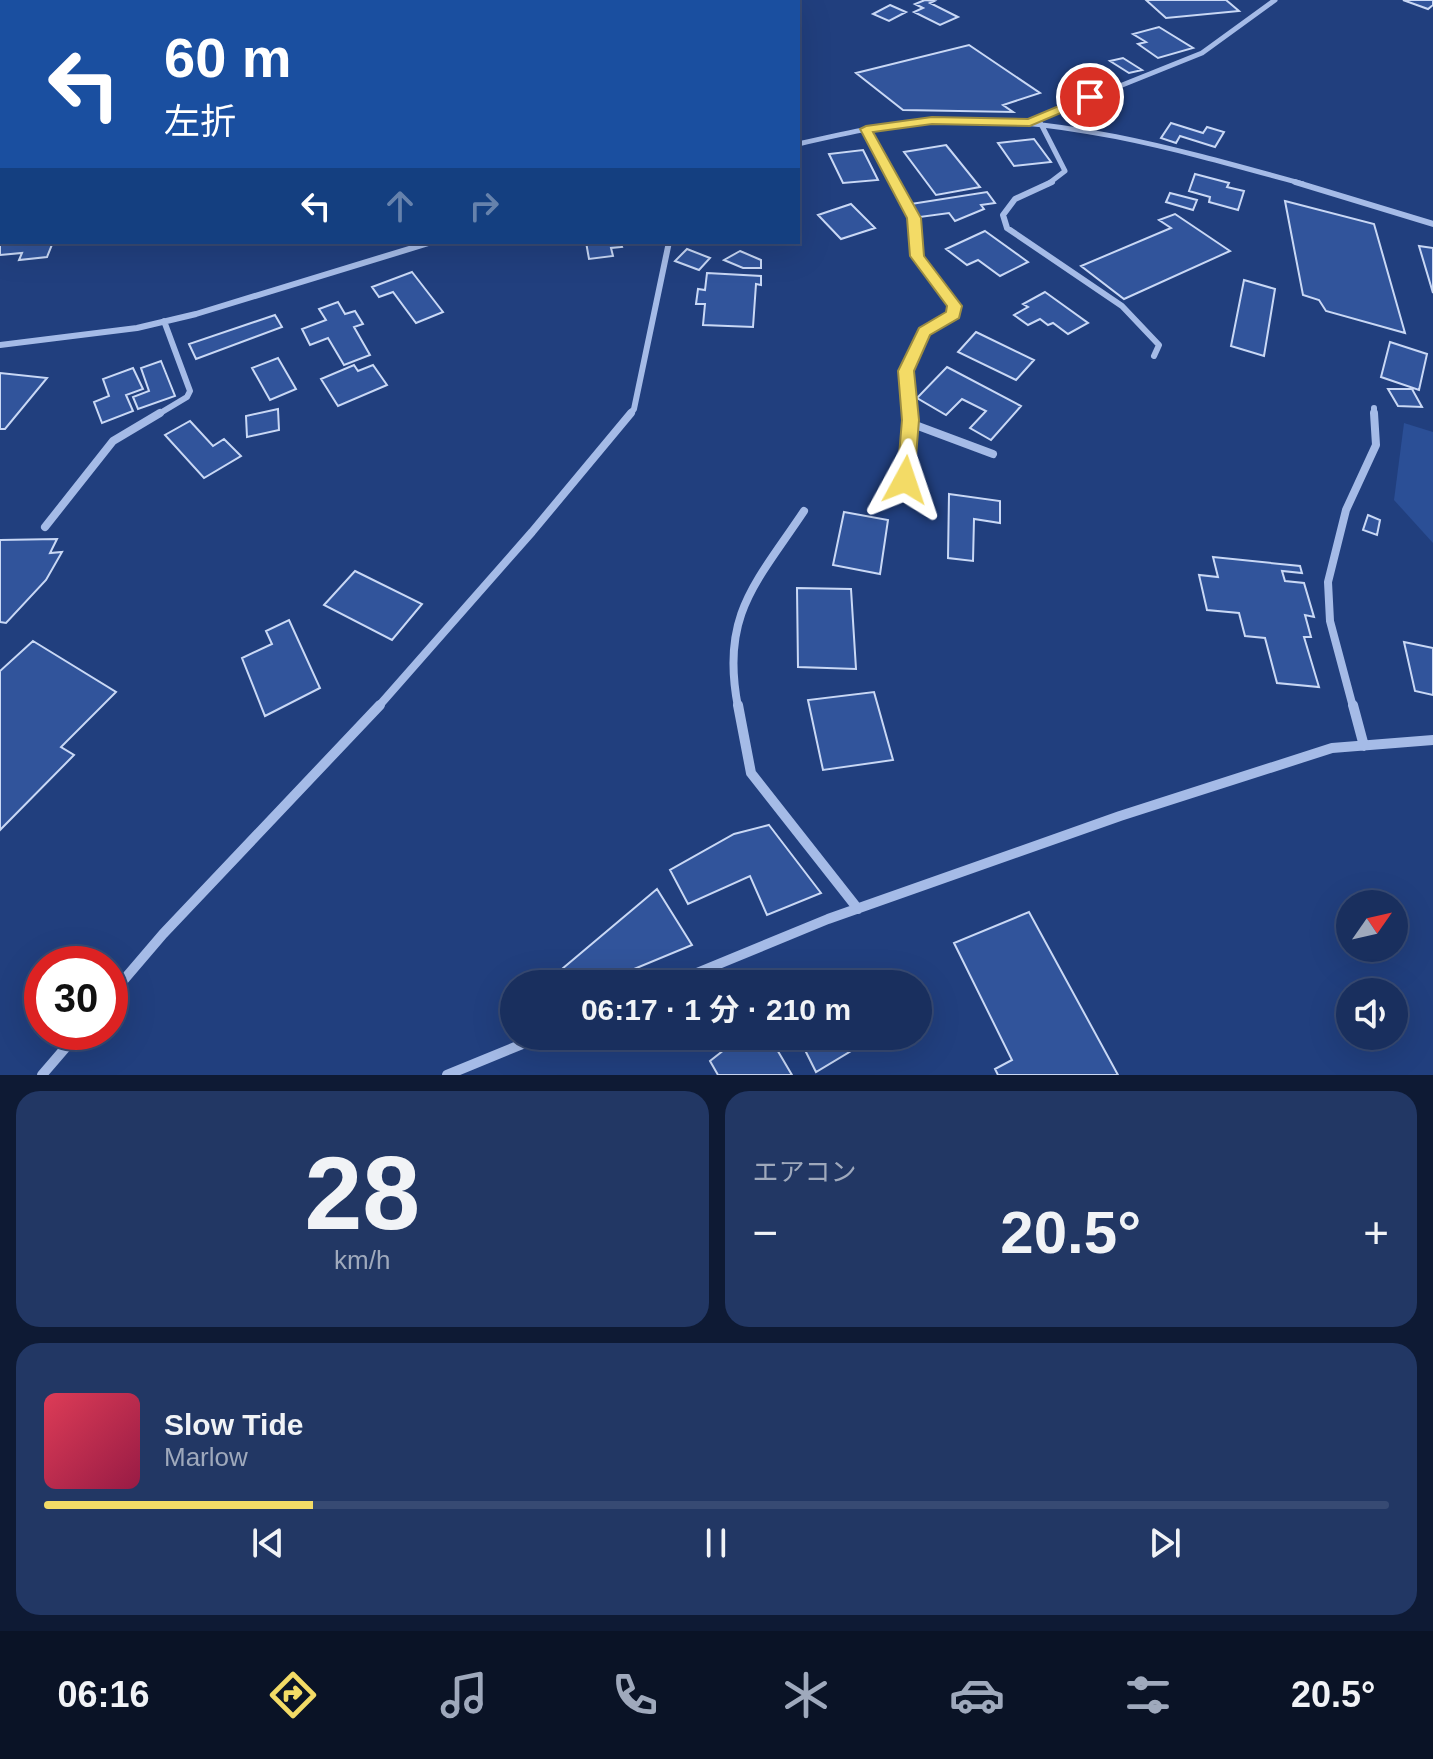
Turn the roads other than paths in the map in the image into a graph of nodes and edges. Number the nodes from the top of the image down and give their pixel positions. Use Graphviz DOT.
graph roads {
  1 [pos="1275,0"];
  2 [pos="1030,123"];
  3 [pos="1041,124"];
  4 [pos="866,129"];
  5 [pos="800,144"];
  6 [pos="1433,224"];
  7 [pos="425,244"];
  8 [pos="669,244"];
  9 [pos="164,321"];
  10 [pos="0,345"];
  11 [pos="1154,356"];
  12 [pos="1374,408"];
  13 [pos="910,423"];
  14 [pos="993,454"];
  15 [pos="905,480"];
  16 [pos="804,511"];
  17 [pos="45,527"];
  18 [pos="1433,740"];
  19 [pos="1364,746"];
  20 [pos="858,909"];
  21 [pos="705,970"];
  22 [pos="128,975"];
  23 [pos="64,1050"];
  24 [pos="508,1050"];
  25 [pos="42,1075"];
  26 [pos="447,1075"];
  1 -- 2 [label="street"];
  2 -- 3 [label="street"];
  2 -- 4 [label="street"];
  3 -- 6 [label="street"];
  3 -- 11 [label="street"];
  4 -- 5 [label="street"];
  4 -- 13 [label="street"];
  7 -- 9 [label="street"];
  8 -- 22 [label="street"];
  9 -- 10 [label="street"];
  9 -- 17 [label="street"];
  12 -- 19 [label="street"];
  13 -- 14 [label="street"];
  13 -- 15 [label="street"];
  16 -- 20 [label="street"];
  18 -- 19 [label="street"];
  19 -- 20 [label="street"];
  20 -- 21 [label="street"];
  23 -- 25 [label="street"];
  24 -- 26 [label="street"];
}
